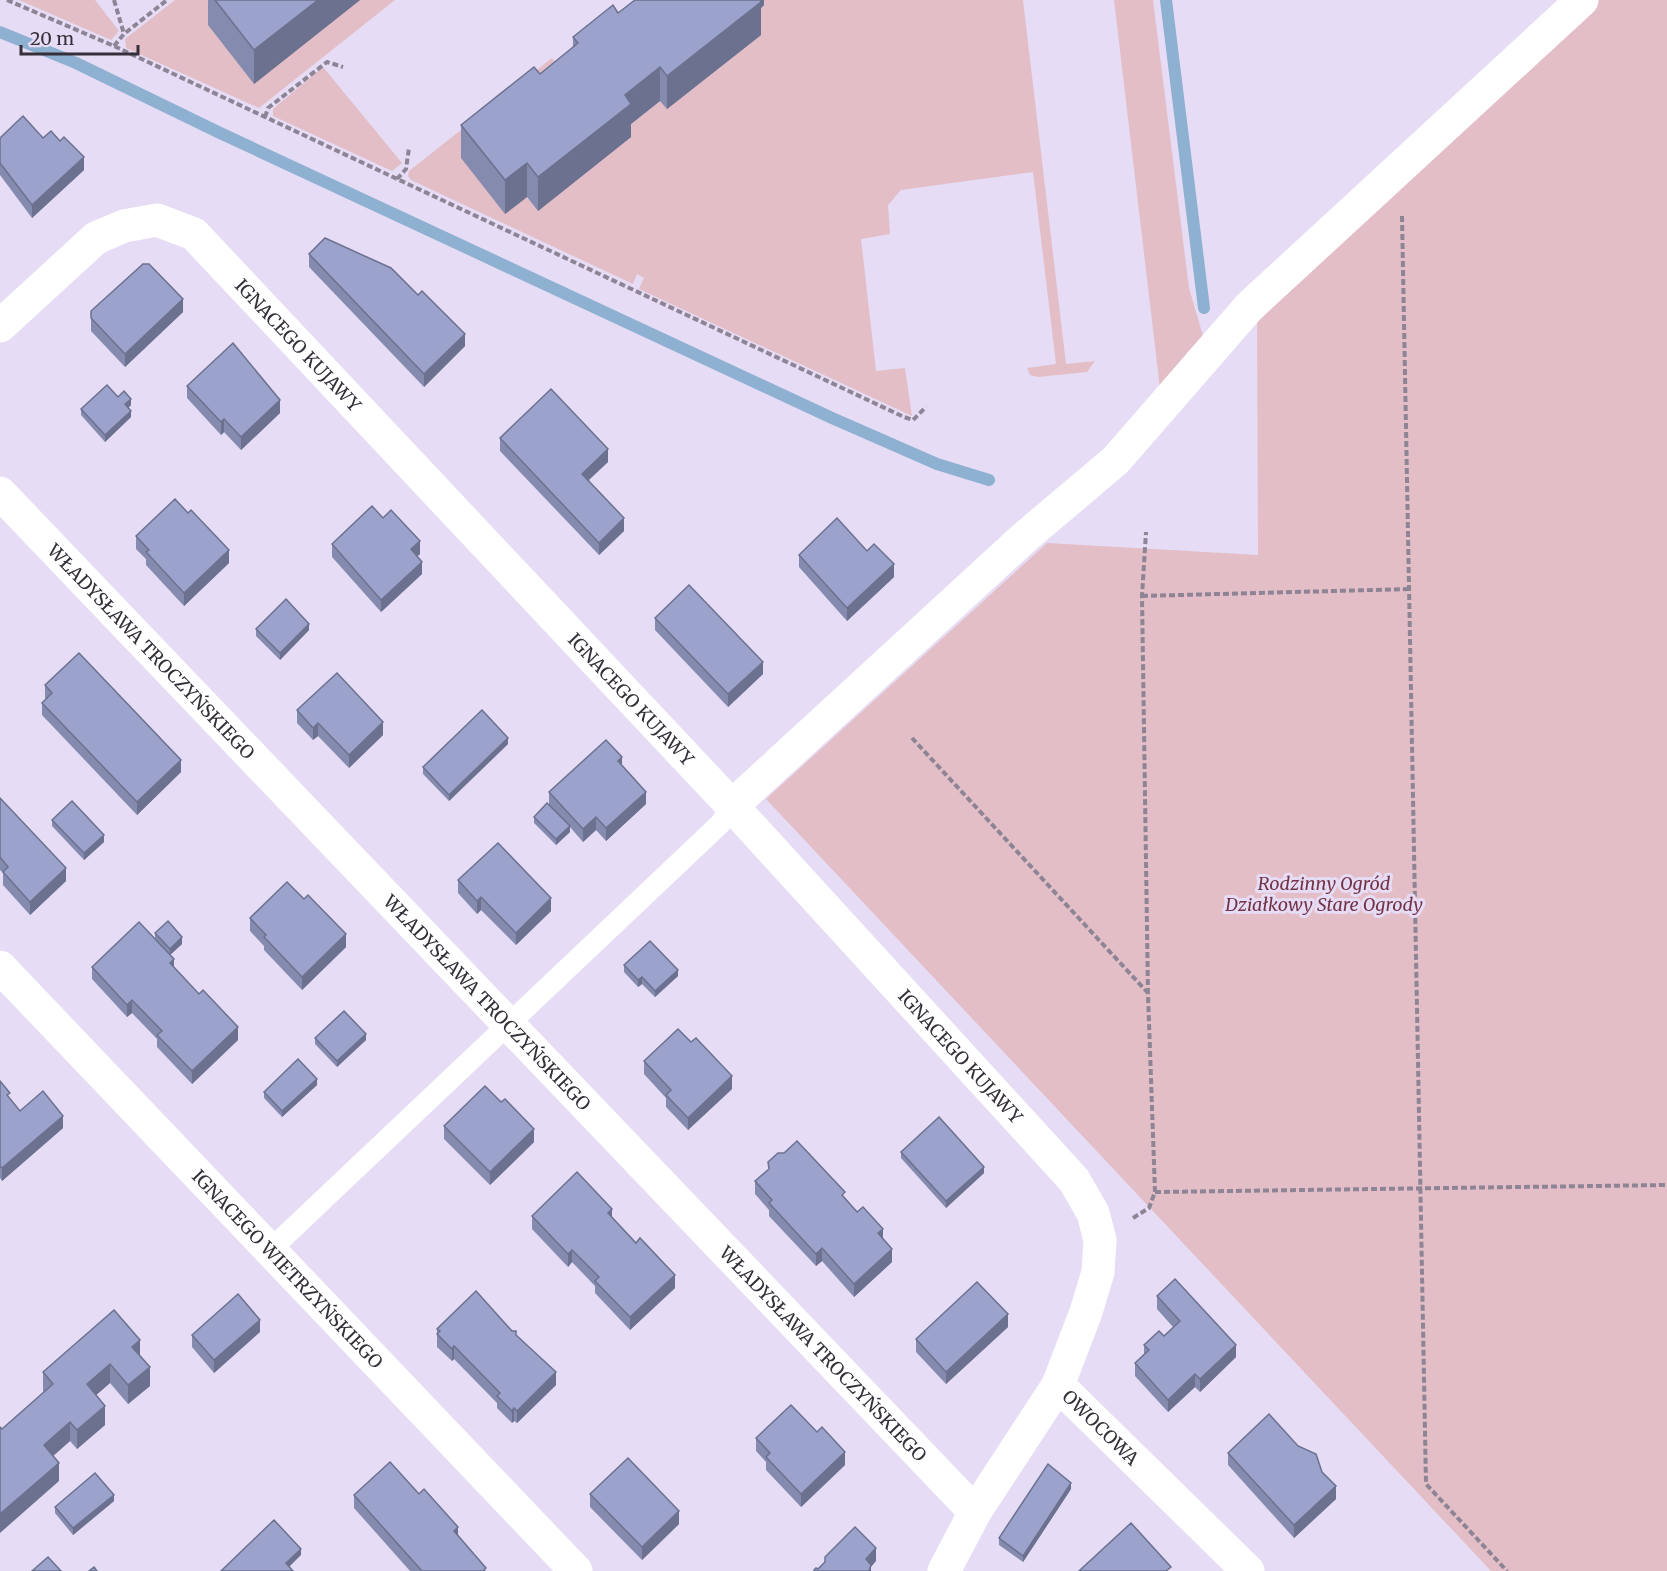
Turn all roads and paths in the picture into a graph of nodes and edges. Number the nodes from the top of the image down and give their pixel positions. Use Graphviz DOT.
graph roads {
  1 [pos="7,0"];
  2 [pos="114,0"];
  3 [pos="167,0"];
  4 [pos="1582,0"];
  5 [pos="124,34"];
  6 [pos="114,46"];
  7 [pos="343,67"];
  8 [pos="265,117"];
  9 [pos="409,147"];
  10 [pos="397,179"];
  11 [pos="1402,206"];
  12 [pos="0,326"];
  13 [pos="926,407"];
  14 [pos="0,493"];
  15 [pos="1146,532"];
  16 [pos="1410,589"];
  17 [pos="1142,596"];
  18 [pos="912,738"];
  19 [pos="732,806"];
  20 [pos="0,967"];
  21 [pos="1148,994"];
  22 [pos="507,1025"];
  23 [pos="1667,1185"];
  24 [pos="1420,1188"];
  25 [pos="270,1250"];
  26 [pos="1058,1385"];
  27 [pos="975,1512"];
  28 [pos="576,1571"];
  29 [pos="944,1571"];
  30 [pos="1248,1571"];
  31 [pos="1507,1571"];
  1 -- 6 [label="path"];
  2 -- 5 [label="path"];
  3 -- 5 [label="path"];
  4 -- 19 [label="street"];
  5 -- 6 [label="path"];
  6 -- 8 [label="path"];
  7 -- 8 [label="path"];
  8 -- 10 [label="path"];
  9 -- 10 [label="path"];
  10 -- 13 [label="path"];
  11 -- 16 [label="path"];
  12 -- 19 [label="street, IGNACEGO KUJAWY"];
  14 -- 22 [label="street, WŁADYSŁAWA TROCZYŃSKIEGO"];
  15 -- 17 [label="path"];
  16 -- 17 [label="path"];
  16 -- 24 [label="path"];
  17 -- 21 [label="path"];
  18 -- 21 [label="path"];
  19 -- 22 [label="lane"];
  19 -- 26 [label="street, IGNACEGO KUJAWY"];
  20 -- 25 [label="street, IGNACEGO WIETRZYŃSKIEGO"];
  21 -- 24 [label="path"];
  22 -- 25 [label="lane"];
  22 -- 27 [label="street, WŁADYSŁAWA TROCZYŃSKIEGO"];
  23 -- 24 [label="path"];
  24 -- 31 [label="path"];
  25 -- 28 [label="street, IGNACEGO WIETRZYŃSKIEGO"];
  26 -- 27 [label="street, OWOCOWA"];
  26 -- 30 [label="street, OWOCOWA"];
  27 -- 29 [label="street, OWOCOWA"];
}
